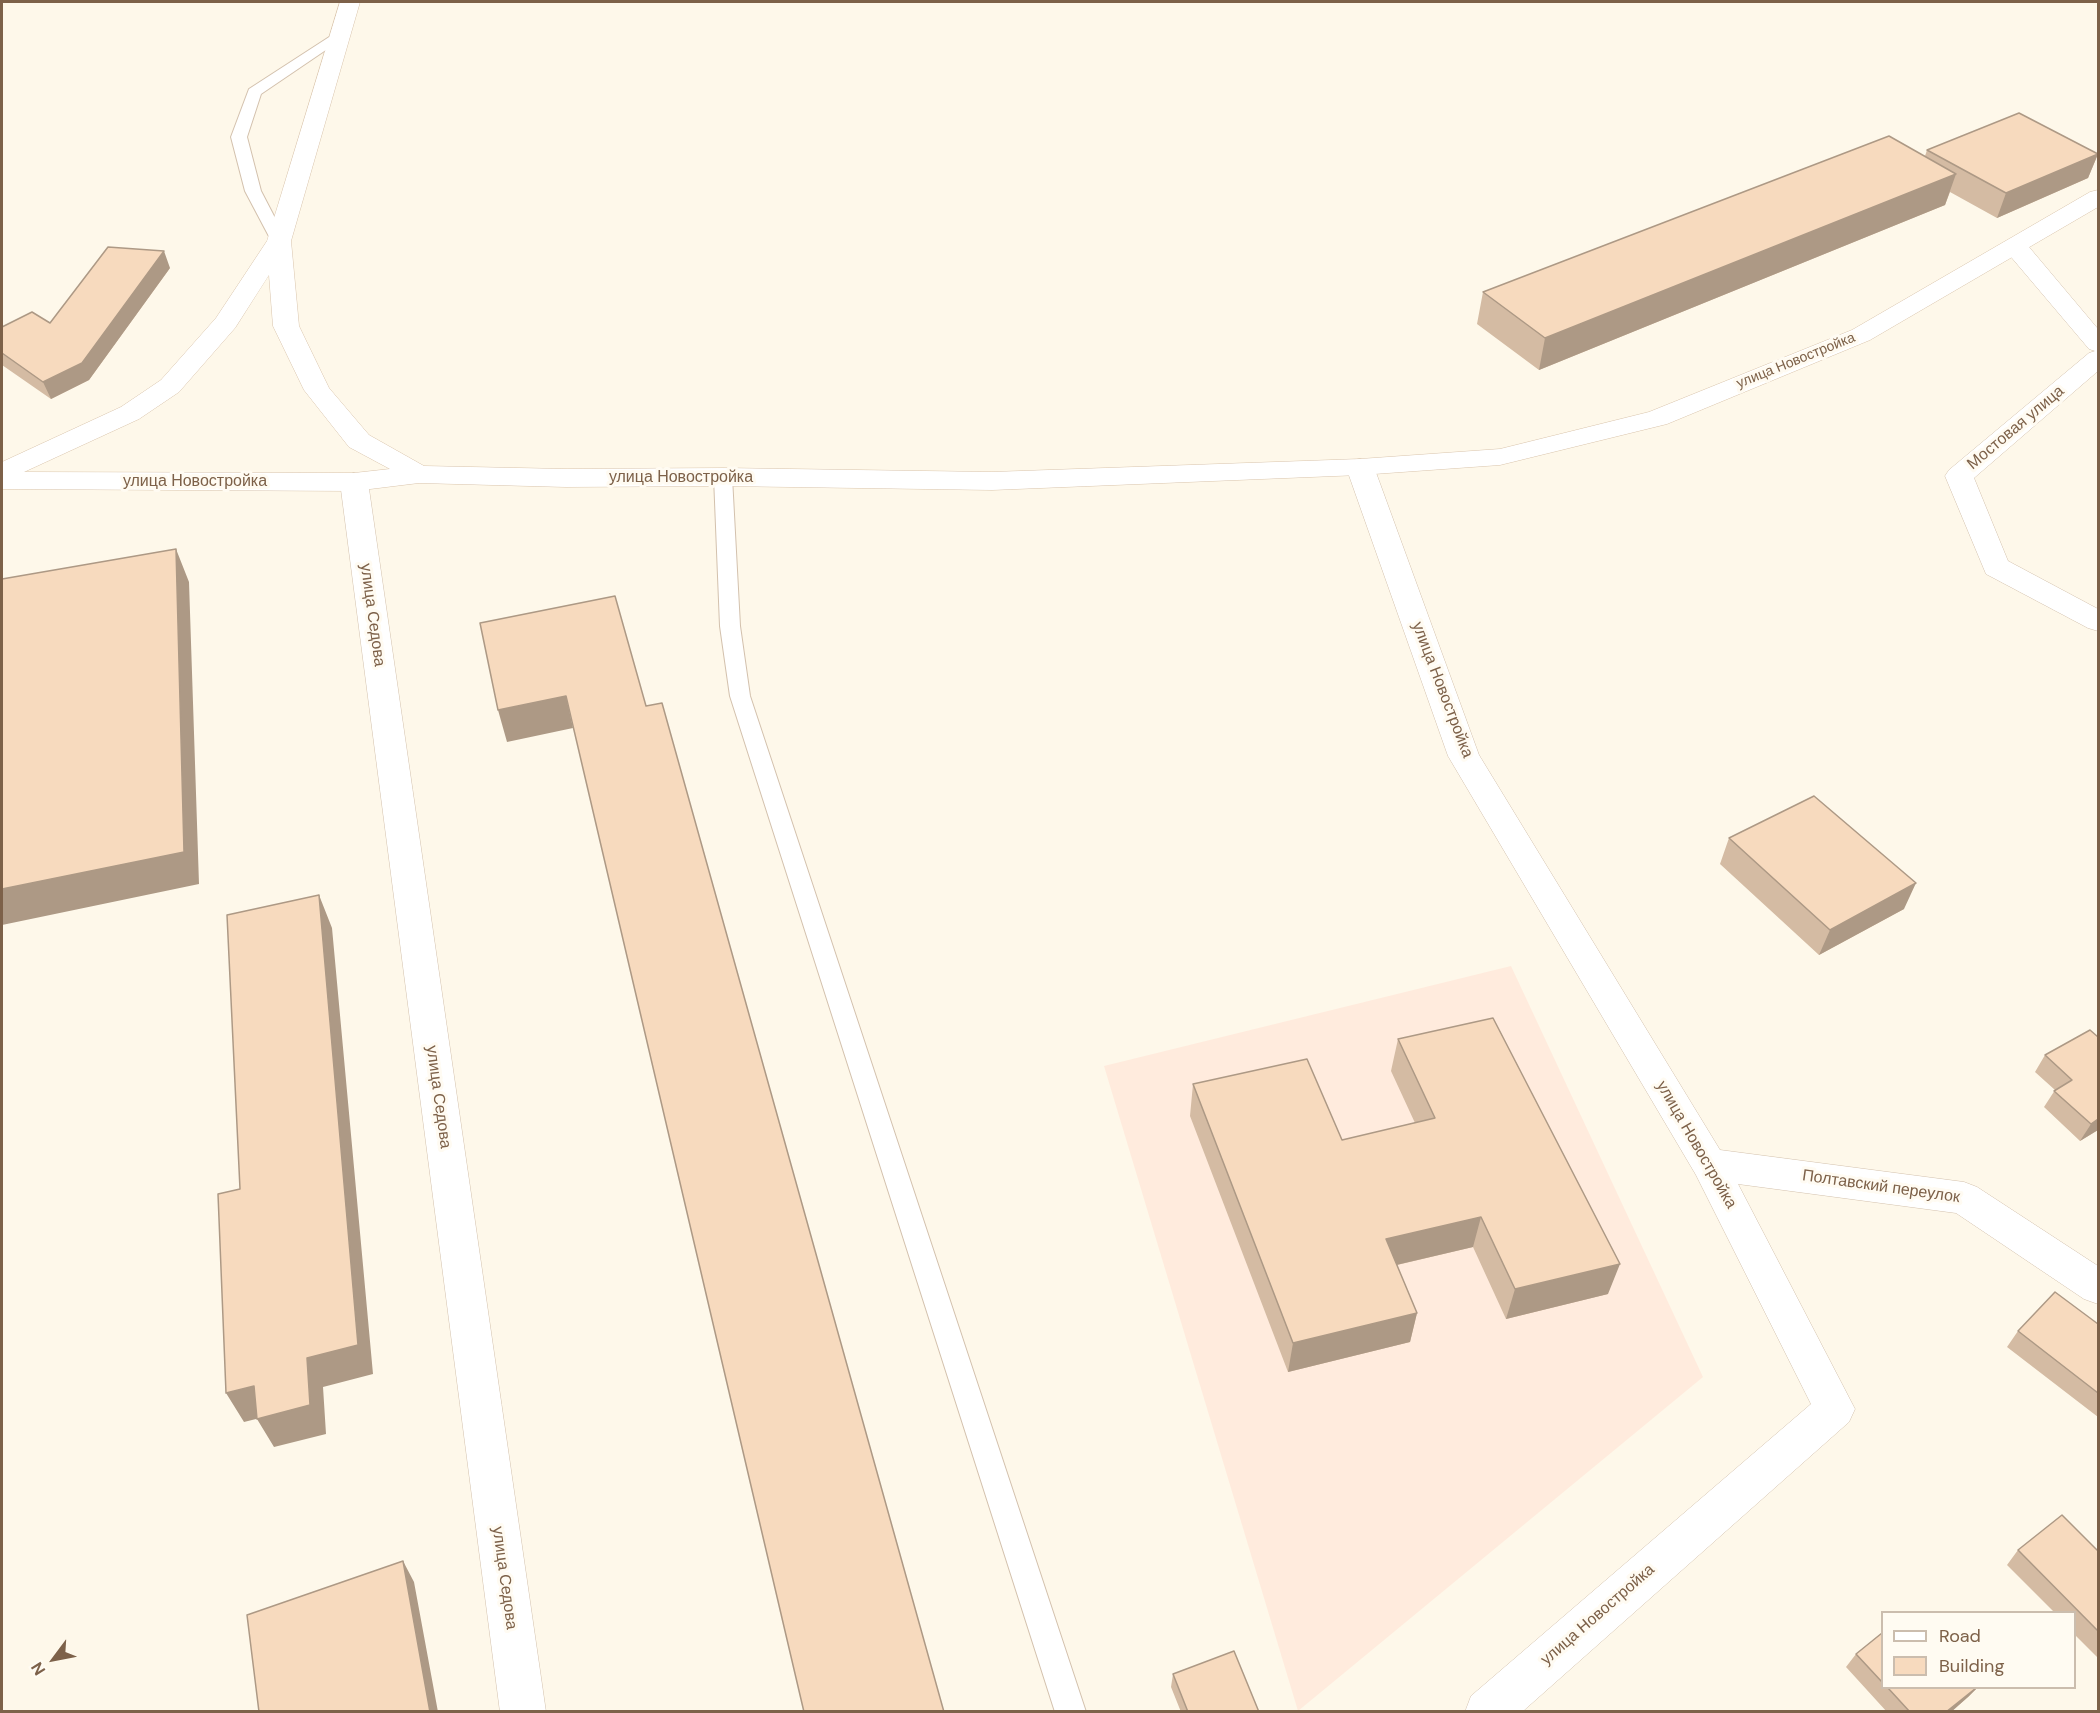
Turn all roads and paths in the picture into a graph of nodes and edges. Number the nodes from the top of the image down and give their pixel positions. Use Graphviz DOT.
graph roads {
  1 [pos="350,2"];
  2 [pos="340,34"];
  3 [pos="2098,197"];
  4 [pos="279,242"];
  5 [pos="2015,246"];
  6 [pos="2098,344"];
  7 [pos="2098,358"];
  8 [pos="1360,467"];
  9 [pos="2,472"];
  10 [pos="419,474"];
  11 [pos="723,477"];
  12 [pos="2,481"];
  13 [pos="354,482"];
  14 [pos="2098,621"];
  15 [pos="1709,1164"];
  16 [pos="2098,1287"];
  17 [pos="523,1712"];
  18 [pos="1071,1712"];
  19 [pos="1487,1712"];
  1 -- 2 [label="main road"];
  2 -- 4 [label="main road"];
  2 -- 4 [label="lane"];
  3 -- 5 [label="main road, улица Новостройка"];
  4 -- 9 [label="main road"];
  4 -- 10 [label="main road"];
  5 -- 6 [label="main road"];
  5 -- 8 [label="main road, улица Новостройка"];
  7 -- 14 [label="main road, Мостовая улица"];
  8 -- 11 [label="main road, улица Новостройка"];
  8 -- 15 [label="main road, улица Новостройка"];
  10 -- 11 [label="main road, улица Новостройка"];
  10 -- 13 [label="main road, улица Новостройка"];
  11 -- 18 [label="lane"];
  12 -- 13 [label="main road, улица Новостройка"];
  13 -- 17 [label="main road, улица Седова"];
  15 -- 16 [label="main road, Полтавский переулок"];
  15 -- 19 [label="main road, улица Новостройка"];
}
